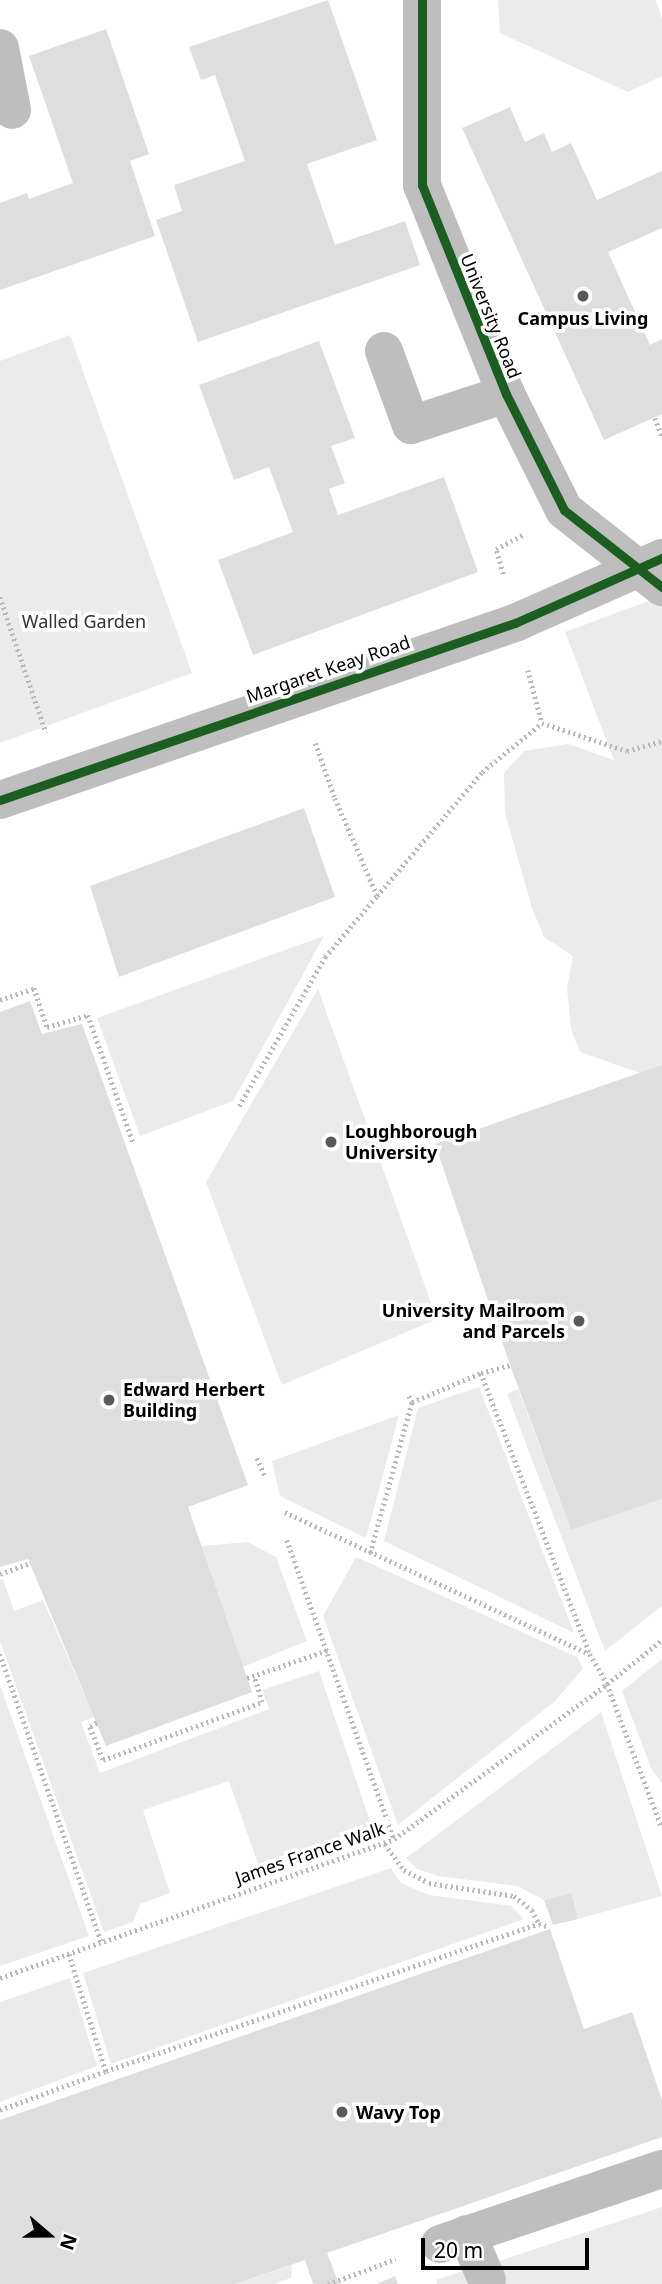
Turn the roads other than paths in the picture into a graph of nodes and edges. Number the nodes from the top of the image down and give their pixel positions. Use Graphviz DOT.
graph roads {
  1 [pos="422,0"];
  2 [pos="0,48"];
  3 [pos="12,110"];
  4 [pos="384,351"];
  5 [pos="506,394"];
  6 [pos="654,571"];
  7 [pos="0,800"];
  8 [pos="662,2169"];
  9 [pos="487,2280"];
  1 -- 5 [label="street, University Road"];
  2 -- 3 [label="street"];
  4 -- 5 [label="street"];
  5 -- 6 [label="street, University Road"];
  6 -- 7 [label="street, Margaret Keay Road"];
  8 -- 9 [label="street"];
}
